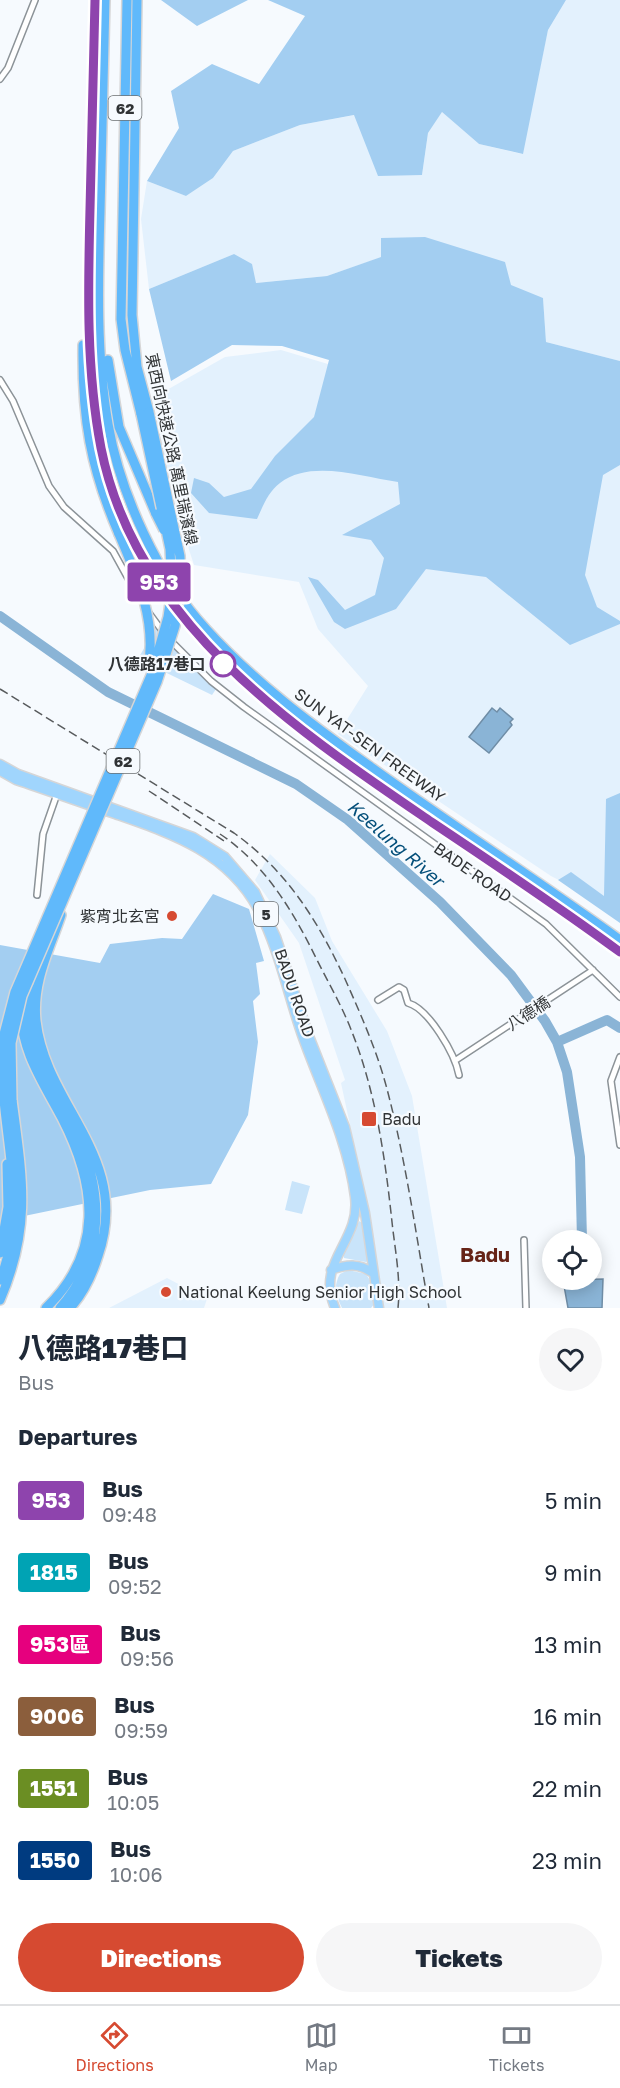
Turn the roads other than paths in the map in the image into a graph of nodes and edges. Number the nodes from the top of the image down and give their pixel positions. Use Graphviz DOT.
graph roads {
  1 [pos="35,0"];
  2 [pos="95,0"];
  3 [pos="105,0"];
  4 [pos="127,0"];
  5 [pos="137,0"];
  6 [pos="0,79"];
  7 [pos="99,274"];
  8 [pos="88,289"];
  9 [pos="0,380"];
  10 [pos="145,413"];
  11 [pos="0,764"];
  12 [pos="0,771"];
  13 [pos="57,794"];
  14 [pos="84,851"];
  15 [pos="37,895"];
  16 [pos="620,940"];
  17 [pos="33,948"];
  18 [pos="620,952"];
  19 [pos="593,970"];
  20 [pos="620,997"];
  21 [pos="378,1000"];
  22 [pos="456,1060"];
  23 [pos="619,1060"];
  24 [pos="459,1075"];
  25 [pos="8,1100"];
  26 [pos="7,1126"];
  27 [pos="342,1128"];
  28 [pos="620,1145"];
  29 [pos="524,1240"];
  30 [pos="0,1253"];
  31 [pos="331,1270"];
  32 [pos="373,1273"];
  33 [pos="0,1280"];
  34 [pos="0,1300"];
  35 [pos="46,1308"];
  36 [pos="60,1308"];
  37 [pos="70,1308"];
  38 [pos="335,1308"];
  39 [pos="379,1308"];
  40 [pos="526,1308"];
  1 -- 6 [label="street"];
  2 -- 8 [label="highway, SUN YAT-SEN FREEWAY"];
  3 -- 7 [label="highway, SUN YAT-SEN FREEWAY"];
  4 -- 10 [label="highway, 東西向快速公路 萬里瑞濱線 / 62"];
  5 -- 10 [label="highway, 東西向快速公路 萬里瑞濱線 / 62"];
  7 -- 16 [label="highway, SUN YAT-SEN FREEWAY"];
  7 -- 17 [label="highway, bridge"];
  8 -- 17 [label="highway, bridge"];
  8 -- 18 [label="highway, SUN YAT-SEN FREEWAY"];
  9 -- 19 [label="street, BADE ROAD"];
  10 -- 14 [label="highway, 東西向快速公路 萬里瑞濱線 / 62, bridge"];
  10 -- 25 [label="highway, 東西向快速公路 萬里瑞濱線 / 62, bridge"];
  11 -- 27 [label="main road, BADU ROAD / 5"];
  12 -- 13 [label="main road, BADU ROAD / 5"];
  13 -- 15 [label="street"];
  13 -- 27 [label="main road, BADU ROAD / 5"];
  14 -- 25 [label="highway, 東西向快速公路 萬里瑞濱線 / 62, bridge"];
  14 -- 37 [label="highway, bridge"];
  17 -- 35 [label="highway"];
  17 -- 36 [label="highway"];
  19 -- 20 [label="street, BADE ROAD"];
  19 -- 22 [label="street, 八德橋"];
  21 -- 22 [label="street"];
  22 -- 24 [label="street"];
  23 -- 28 [label="street"];
  25 -- 26 [label="highway, 東西向快速公路 萬里瑞濱線 / 62"];
  25 -- 34 [label="highway, 東西向快速公路 萬里瑞濱線 / 62"];
  26 -- 30 [label="highway"];
  26 -- 33 [label="highway, 東西向快速公路 萬里瑞濱線 / 62"];
  27 -- 31 [label="main road, BADU ROAD / 5"];
  27 -- 32 [label="main road, BADU ROAD / 5"];
  29 -- 40 [label="street"];
  31 -- 32 [label="main road"];
  31 -- 38 [label="main road, BADU ROAD / 5"];
  32 -- 39 [label="main road, BADU ROAD / 5"];
}
